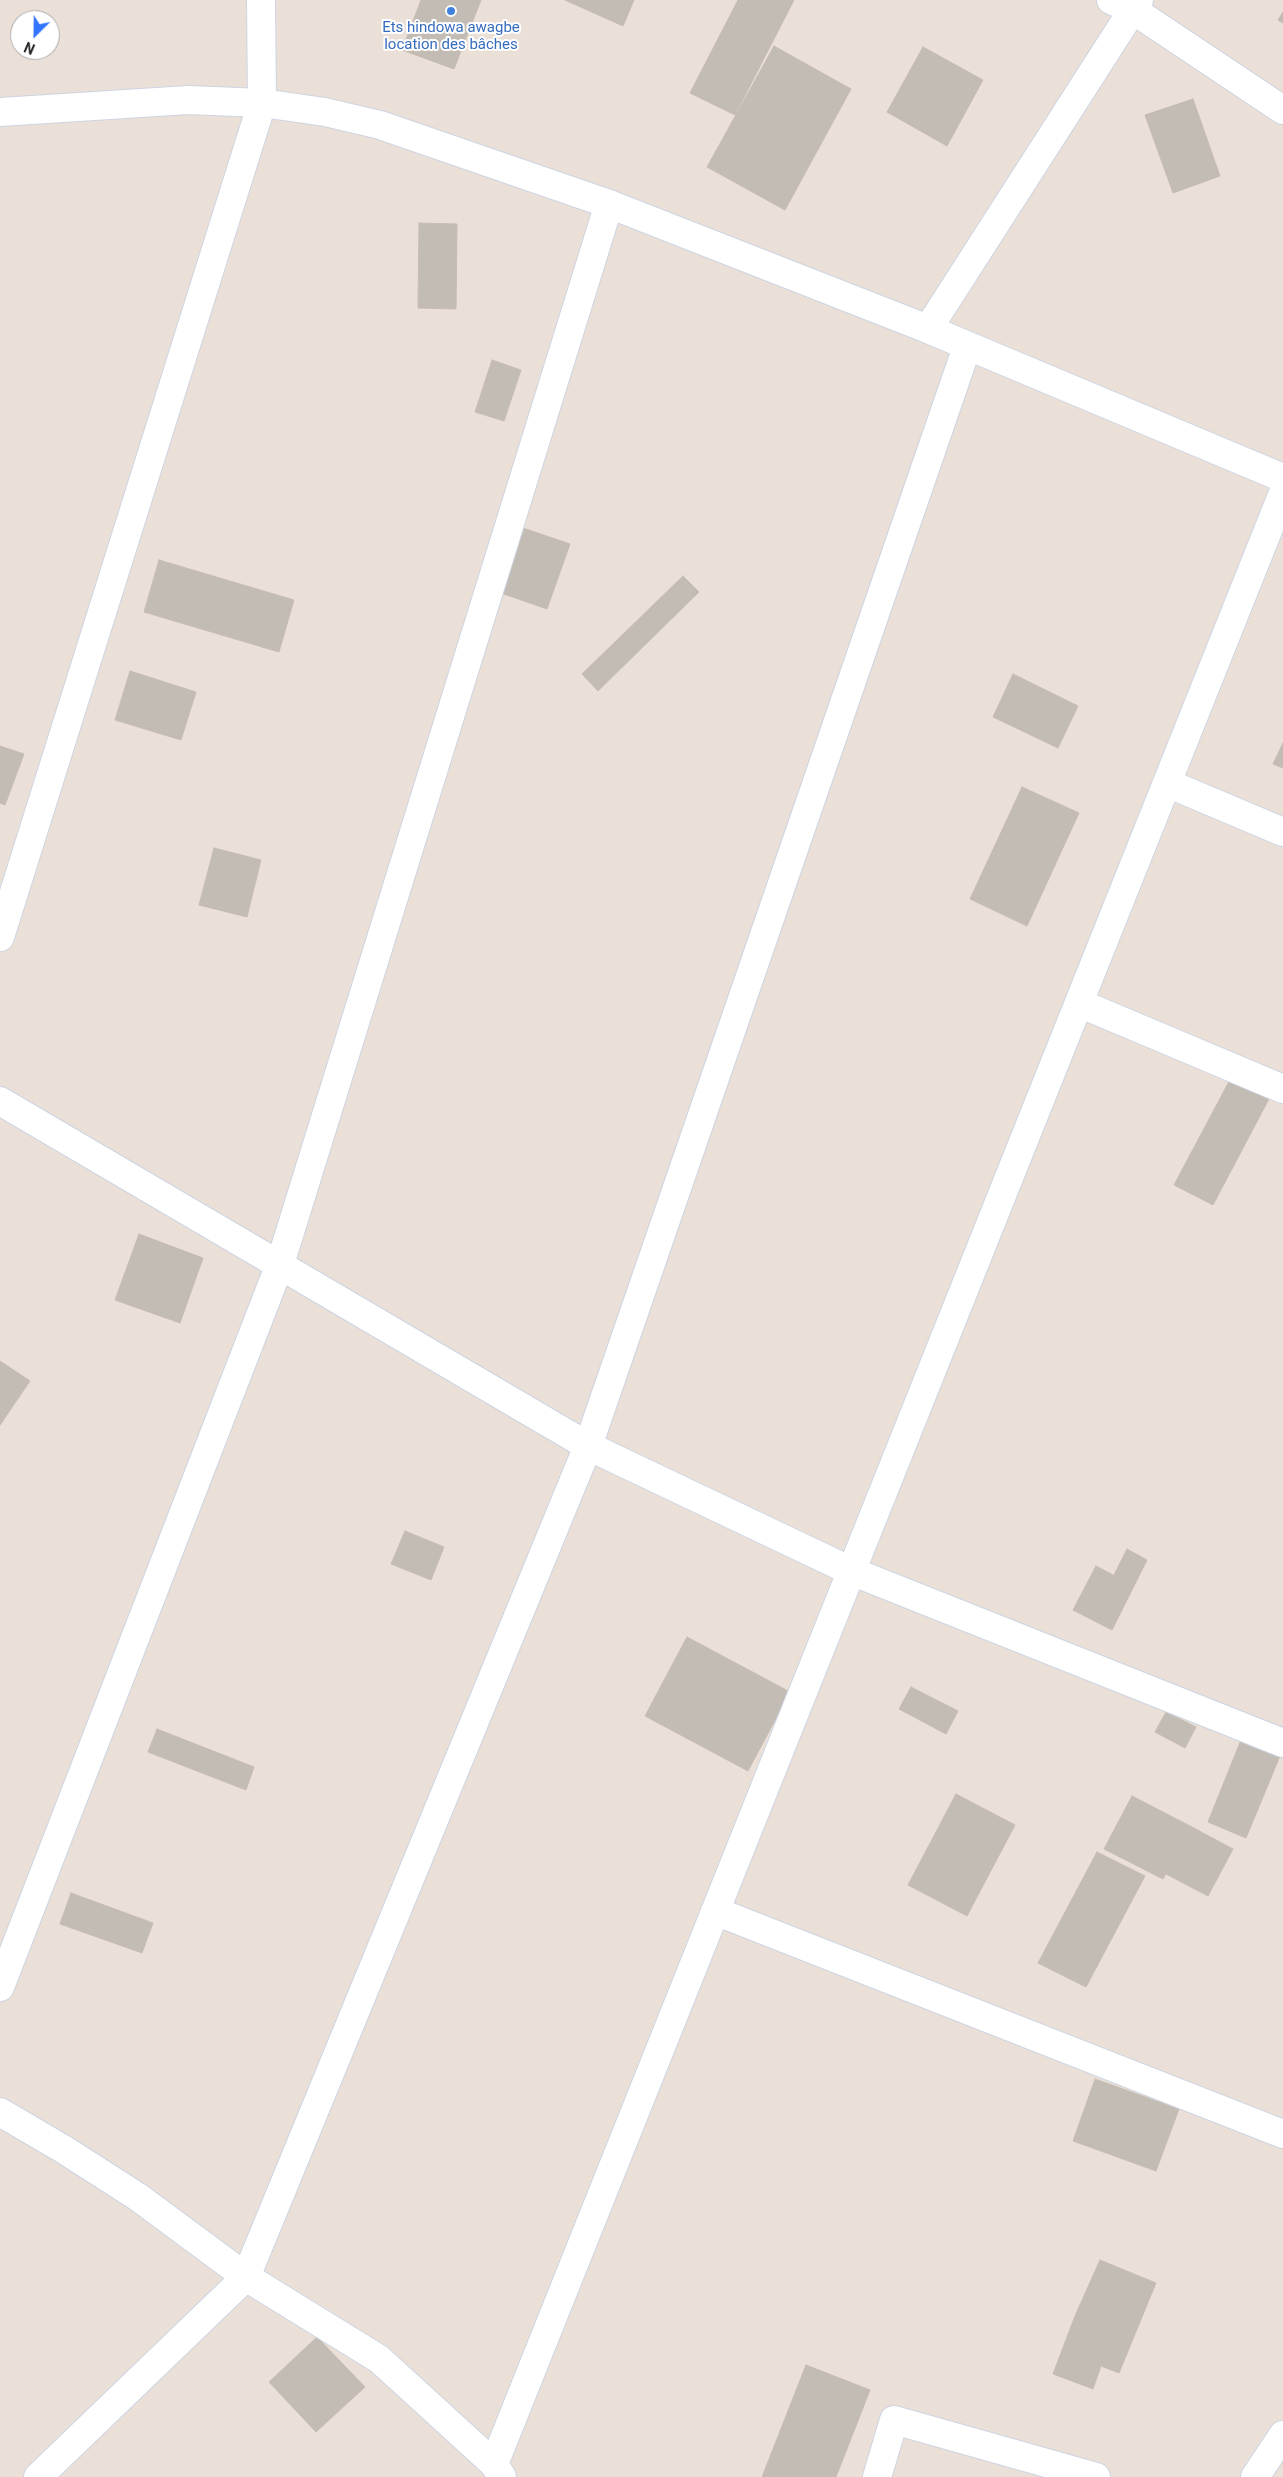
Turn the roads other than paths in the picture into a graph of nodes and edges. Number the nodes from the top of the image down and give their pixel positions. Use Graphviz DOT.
graph roads {
  1 [pos="261,0"];
  2 [pos="1128,3"];
  3 [pos="262,103"];
  4 [pos="3,106"];
  5 [pos="1283,110"];
  6 [pos="609,204"];
  7 [pos="928,329"];
  8 [pos="966,347"];
  9 [pos="1283,478"];
  10 [pos="1283,493"];
  11 [pos="1167,784"];
  12 [pos="1283,832"];
  13 [pos="0,937"];
  14 [pos="1078,1003"];
  15 [pos="1283,1089"];
  16 [pos="0,1101"];
  17 [pos="280,1264"];
  18 [pos="588,1446"];
  19 [pos="852,1571"];
  20 [pos="1283,1743"];
  21 [pos="715,1911"];
  22 [pos="0,1987"];
  23 [pos="0,2112"];
  24 [pos="1283,2134"];
  25 [pos="246,2277"];
  26 [pos="1283,2435"];
  27 [pos="498,2470"];
  28 [pos="38,2477"];
  29 [pos="877,2477"];
  30 [pos="1096,2477"];
  31 [pos="1255,2477"];
  1 -- 3 [label="street"];
  2 -- 5 [label="street"];
  2 -- 7 [label="street"];
  3 -- 4 [label="street"];
  3 -- 6 [label="street"];
  3 -- 13 [label="street"];
  6 -- 7 [label="street"];
  6 -- 17 [label="street"];
  7 -- 8 [label="street"];
  8 -- 9 [label="street"];
  8 -- 18 [label="street"];
  10 -- 11 [label="street"];
  11 -- 12 [label="street"];
  11 -- 14 [label="street"];
  14 -- 15 [label="street"];
  14 -- 19 [label="street"];
  16 -- 17 [label="street"];
  17 -- 18 [label="street"];
  17 -- 22 [label="street"];
  18 -- 19 [label="street"];
  18 -- 25 [label="street"];
  19 -- 20 [label="street"];
  19 -- 21 [label="street"];
  21 -- 24 [label="street"];
  21 -- 27 [label="street"];
  23 -- 25 [label="street"];
  25 -- 27 [label="street"];
  25 -- 28 [label="street"];
  26 -- 31 [label="street"];
  29 -- 30 [label="street"];
}
